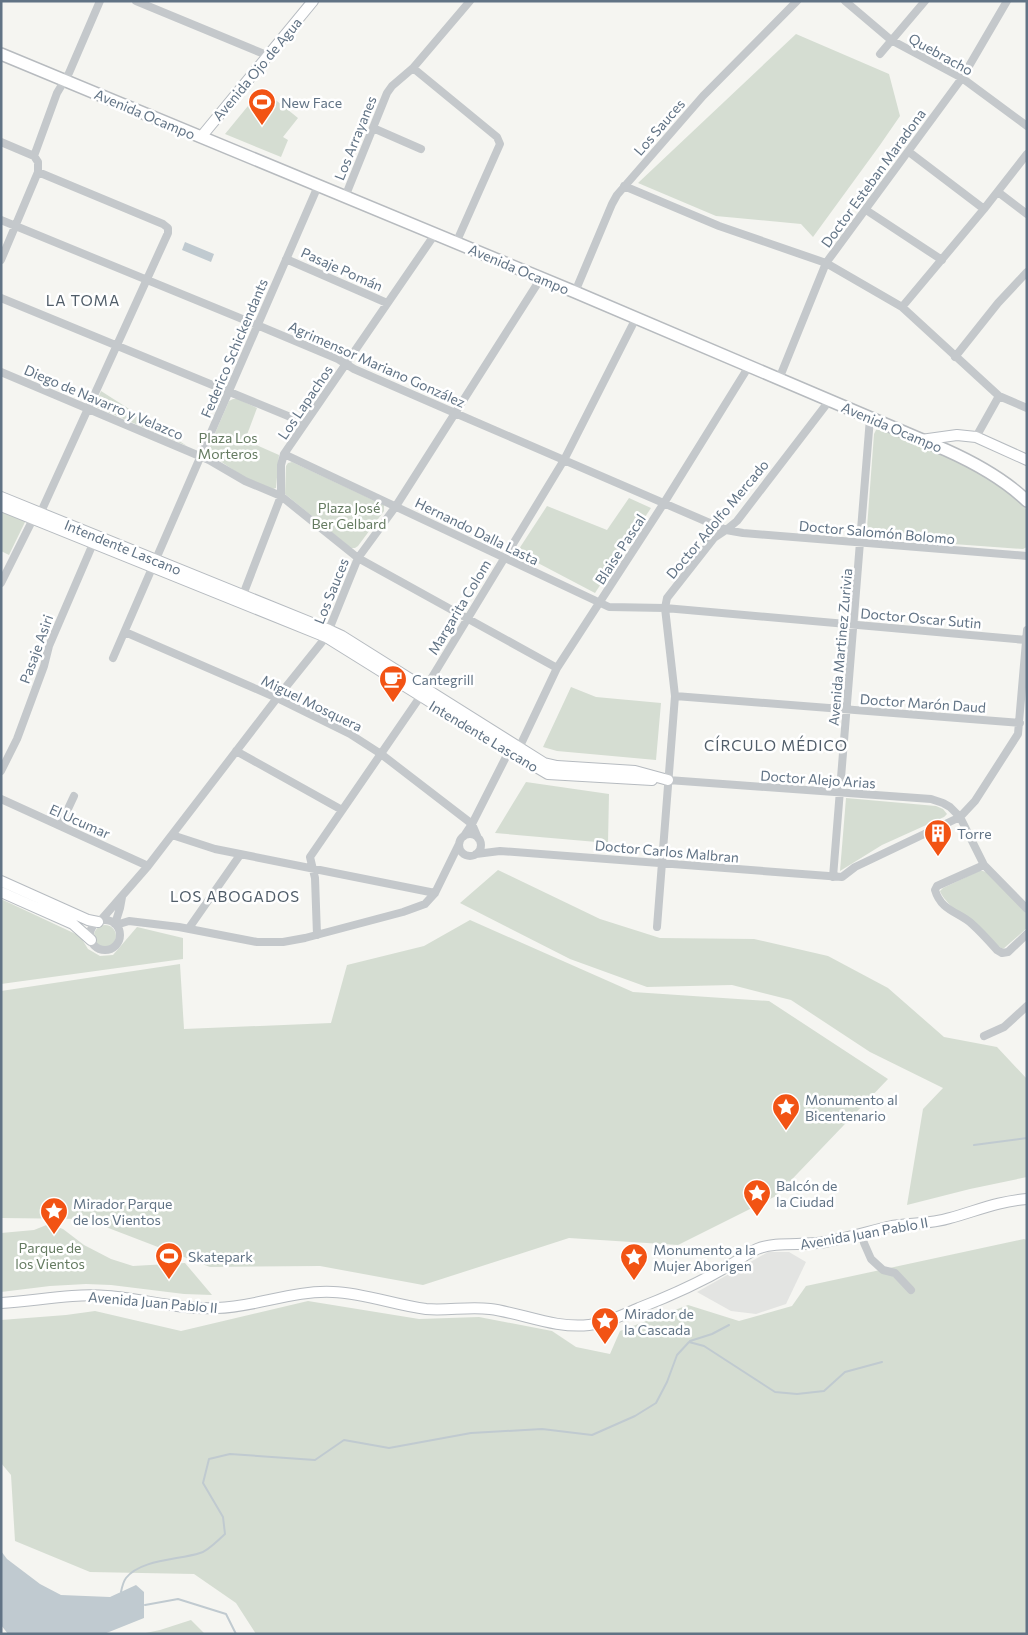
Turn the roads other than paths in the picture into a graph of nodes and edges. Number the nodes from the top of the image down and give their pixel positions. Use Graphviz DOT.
graph roads {
  1 [pos="100,1"];
  2 [pos="136,1"];
  3 [pos="313,1"];
  4 [pos="470,1"];
  5 [pos="796,1"];
  6 [pos="845,1"];
  7 [pos="925,1"];
  8 [pos="1008,1"];
  9 [pos="891,40"];
  10 [pos="1,54"];
  11 [pos="880,54"];
  12 [pos="269,56"];
  13 [pos="413,68"];
  14 [pos="962,78"];
  15 [pos="64,80"];
  16 [pos="1027,126"];
  17 [pos="373,128"];
  18 [pos="201,137"];
  19 [pos="1,142"];
  20 [pos="421,149"];
  21 [pos="908,152"];
  22 [pos="1027,154"];
  23 [pos="34,156"];
  24 [pos="38,172"];
  25 [pos="318,186"];
  26 [pos="624,186"];
  27 [pos="998,192"];
  28 [pos="345,197"];
  29 [pos="984,209"];
  30 [pos="866,210"];
  31 [pos="1027,214"];
  32 [pos="1,220"];
  33 [pos="16,226"];
  34 [pos="435,234"];
  35 [pos="456,243"];
  36 [pos="286,259"];
  37 [pos="1,260"];
  38 [pos="942,260"];
  39 [pos="826,263"];
  40 [pos="1027,272"];
  41 [pos="541,278"];
  42 [pos="146,280"];
  43 [pos="575,292"];
  44 [pos="1,298"];
  45 [pos="387,303"];
  46 [pos="902,307"];
  47 [pos="636,318"];
  48 [pos="258,325"];
  49 [pos="118,345"];
  50 [pos="955,357"];
  51 [pos="346,364"];
  52 [pos="748,366"];
  53 [pos="1,372"];
  54 [pos="779,379"];
  55 [pos="229,392"];
  56 [pos="999,396"];
  57 [pos="829,401"];
  58 [pos="1027,408"];
  59 [pos="88,409"];
  60 [pos="455,413"];
  61 [pos="870,418"];
  62 [pos="305,423"];
  63 [pos="957,435"];
  64 [pos="976,437"];
  65 [pos="921,440"];
  66 [pos="952,452"];
  67 [pos="284,454"];
  68 [pos="201,457"];
  69 [pos="564,460"];
  70 [pos="1027,460"];
  71 [pos="281,496"];
  72 [pos="1,497"];
  73 [pos="1027,502"];
  74 [pos="664,503"];
  75 [pos="1,506"];
  76 [pos="396,506"];
  77 [pos="36,516"];
  78 [pos="726,530"];
  79 [pos="95,540"];
  80 [pos="860,543"];
  81 [pos="1027,556"];
  82 [pos="504,557"];
  83 [pos="358,558"];
  84 [pos="154,564"];
  85 [pos="2,580"];
  86 [pos="241,598"];
  87 [pos="600,604"];
  88 [pos="665,608"];
  89 [pos="467,618"];
  90 [pos="854,625"];
  91 [pos="1027,630"];
  92 [pos="125,632"];
  93 [pos="328,634"];
  94 [pos="1026,640"];
  95 [pos="113,658"];
  96 [pos="557,668"];
  97 [pos="423,693"];
  98 [pos="675,696"];
  99 [pos="277,698"];
  100 [pos="847,710"];
  101 [pos="1020,723"];
  102 [pos="1027,730"];
  103 [pos="519,748"];
  104 [pos="236,751"];
  105 [pos="509,751"];
  106 [pos="381,754"];
  107 [pos="1,771"];
  108 [pos="668,780"];
  109 [pos="840,793"];
  110 [pos="74,796"];
  111 [pos="1,799"];
  112 [pos="342,810"];
  113 [pos="960,817"];
  114 [pos="472,824"];
  115 [pos="60,826"];
  116 [pos="172,835"];
  117 [pos="464,836"];
  118 [pos="480,841"];
  119 [pos="459,844"];
  120 [pos="500,851"];
  121 [pos="240,854"];
  122 [pos="473,855"];
  123 [pos="662,863"];
  124 [pos="984,865"];
  125 [pos="148,866"];
  126 [pos="449,867"];
  127 [pos="312,868"];
  128 [pos="833,877"];
  129 [pos="1,881"];
  130 [pos="1,892"];
  131 [pos="435,893"];
  132 [pos="122,897"];
  133 [pos="1027,909"];
  134 [pos="99,921"];
  135 [pos="138,922"];
  136 [pos="116,925"];
  137 [pos="657,927"];
  138 [pos="189,928"];
  139 [pos="1027,934"];
  140 [pos="317,935"];
  141 [pos="120,939"];
  142 [pos="90,940"];
  143 [pos="1027,1006"];
  144 [pos="984,1036"];
  145 [pos="1027,1198"];
  146 [pos="862,1234"];
  147 [pos="911,1290"];
  148 [pos="1,1303"];
  1 -- 15 [label="street"];
  2 -- 12 [label="street"];
  3 -- 12 [label="main road, Avenida Ojo de Agua"];
  4 -- 13 [label="street, Los Arrayanes"];
  5 -- 26 [label="street, Los Sauces"];
  6 -- 9 [label="street, Quebracho"];
  7 -- 9 [label="street"];
  8 -- 14 [label="street, Doctor Esteban Maradona"];
  9 -- 11 [label="street"];
  9 -- 14 [label="street, Quebracho"];
  10 -- 15 [label="main road, Avenida Ocampo"];
  12 -- 18 [label="main road, Avenida Ojo de Agua"];
  13 -- 17 [label="street, Los Arrayanes"];
  13 -- 35 [label="street"];
  14 -- 16 [label="street, Quebracho"];
  14 -- 21 [label="street, Doctor Esteban Maradona"];
  15 -- 18 [label="main road, Avenida Ocampo"];
  15 -- 23 [label="street"];
  17 -- 20 [label="street"];
  17 -- 28 [label="street, Los Arrayanes"];
  18 -- 25 [label="main road, Avenida Ocampo"];
  19 -- 23 [label="street"];
  21 -- 29 [label="street"];
  21 -- 30 [label="street, Doctor Esteban Maradona"];
  22 -- 27 [label="street"];
  23 -- 24 [label="street"];
  24 -- 33 [label="street"];
  24 -- 42 [label="street"];
  25 -- 28 [label="main road, Avenida Ocampo"];
  25 -- 36 [label="street, Federico Schickendants"];
  26 -- 39 [label="street"];
  26 -- 43 [label="street, Los Sauces"];
  27 -- 29 [label="street"];
  27 -- 31 [label="street"];
  28 -- 34 [label="main road, Avenida Ocampo"];
  29 -- 38 [label="street"];
  30 -- 38 [label="street"];
  30 -- 39 [label="street, Doctor Esteban Maradona"];
  32 -- 33 [label="street, Agrimensor Mariano González"];
  33 -- 37 [label="street"];
  33 -- 42 [label="street, Agrimensor Mariano González"];
  34 -- 35 [label="main road, Avenida Ocampo"];
  34 -- 45 [label="street, Los Lapachos"];
  35 -- 41 [label="main road, Avenida Ocampo"];
  36 -- 45 [label="street, Pasaje Pomán"];
  36 -- 48 [label="street, Federico Schickendants"];
  38 -- 46 [label="street"];
  39 -- 46 [label="street"];
  39 -- 54 [label="street, Doctor Esteban Maradona"];
  40 -- 50 [label="street"];
  41 -- 43 [label="main road, Avenida Ocampo"];
  41 -- 60 [label="street, Los Sauces"];
  42 -- 48 [label="street, Agrimensor Mariano González"];
  42 -- 49 [label="street"];
  43 -- 47 [label="main road, Avenida Ocampo"];
  44 -- 49 [label="street"];
  45 -- 51 [label="street, Los Lapachos"];
  46 -- 50 [label="street"];
  47 -- 52 [label="main road, Avenida Ocampo"];
  47 -- 69 [label="street, Margarita Colom"];
  48 -- 51 [label="street, Agrimensor Mariano González"];
  48 -- 55 [label="street, Federico Schickendants"];
  49 -- 55 [label="street"];
  49 -- 59 [label="street"];
  50 -- 56 [label="street"];
  51 -- 60 [label="street, Agrimensor Mariano González"];
  51 -- 62 [label="street, Los Lapachos"];
  52 -- 54 [label="main road, Avenida Ocampo"];
  52 -- 74 [label="street, Blaise Pascal"];
  53 -- 59 [label="street, Diego de Navarro y Velazco"];
  54 -- 57 [label="main road, Avenida Ocampo"];
  55 -- 62 [label="street"];
  55 -- 68 [label="street, Federico Schickendants"];
  56 -- 58 [label="street"];
  56 -- 64 [label="street"];
  57 -- 61 [label="main road, Avenida Ocampo"];
  57 -- 78 [label="street, Doctor Adolfo Mercado"];
  59 -- 68 [label="street, Diego de Navarro y Velazco"];
  59 -- 77 [label="street"];
  60 -- 69 [label="street, Agrimensor Mariano González"];
  60 -- 76 [label="street, Los Sauces"];
  61 -- 65 [label="main road, Avenida Ocampo"];
  61 -- 80 [label="street, Avenida Martinez Zurivia"];
  62 -- 67 [label="street, Los Lapachos"];
  63 -- 64 [label="main road"];
  63 -- 65 [label="main road"];
  63 -- 66 [label="main road"];
  64 -- 70 [label="main road"];
  65 -- 66 [label="main road, Avenida Ocampo"];
  66 -- 73 [label="main road, Avenida Ocampo"];
  67 -- 71 [label="street, Los Lapachos"];
  67 -- 76 [label="street, Hernando Dalla Lasta"];
  68 -- 71 [label="street, Diego de Navarro y Velazco"];
  68 -- 84 [label="street, Federico Schickendants"];
  69 -- 74 [label="street, Agrimensor Mariano González"];
  69 -- 82 [label="street, Margarita Colom"];
  71 -- 83 [label="street, Diego de Navarro y Velazco"];
  71 -- 86 [label="street, Los Lapachos"];
  72 -- 77 [label="main road, Intendente Lascano"];
  74 -- 78 [label="street, Agrimensor Mariano González"];
  74 -- 87 [label="street, Blaise Pascal"];
  75 -- 77 [label="main road, Intendente Lascano"];
  76 -- 82 [label="street, Hernando Dalla Lasta"];
  76 -- 83 [label="street, Los Sauces"];
  77 -- 79 [label="main road, Intendente Lascano"];
  77 -- 85 [label="street"];
  78 -- 80 [label="street, Doctor Salomón Bolomo"];
  78 -- 88 [label="street, Doctor Adolfo Mercado"];
  79 -- 84 [label="main road, Intendente Lascano"];
  79 -- 107 [label="street, Pasaje Asiri"];
  80 -- 81 [label="street, Doctor Salomón Bolomo"];
  80 -- 90 [label="street, Avenida Martinez Zurivia"];
  82 -- 87 [label="street, Hernando Dalla Lasta"];
  82 -- 89 [label="street, Margarita Colom"];
  83 -- 89 [label="street, Diego de Navarro y Velazco"];
  83 -- 93 [label="street, Los Sauces"];
  84 -- 86 [label="main road, Intendente Lascano"];
  84 -- 92 [label="street, Federico Schickendants"];
  86 -- 93 [label="main road, Intendente Lascano"];
  87 -- 88 [label="street, Hernando Dalla Lasta"];
  87 -- 96 [label="street, Blaise Pascal"];
  88 -- 90 [label="street, Doctor Oscar Sutin"];
  88 -- 98 [label="street"];
  89 -- 96 [label="street, Diego de Navarro y Velazco"];
  89 -- 97 [label="street, Margarita Colom"];
  90 -- 94 [label="street, Doctor Oscar Sutin"];
  90 -- 100 [label="street, Avenida Martinez Zurivia"];
  91 -- 94 [label="street"];
  92 -- 95 [label="street, Federico Schickendants"];
  92 -- 99 [label="street, Miguel Mosquera"];
  93 -- 97 [label="main road, Intendente Lascano"];
  93 -- 99 [label="street, Los Sauces"];
  94 -- 101 [label="street"];
  96 -- 103 [label="street, Blaise Pascal"];
  97 -- 103 [label="main road, Intendente Lascano"];
  97 -- 105 [label="main road, Intendente Lascano"];
  97 -- 106 [label="street, Margarita Colom"];
  98 -- 100 [label="street, Doctor Marón Daud"];
  98 -- 108 [label="street"];
  99 -- 104 [label="street, Los Sauces"];
  99 -- 106 [label="street, Miguel Mosquera"];
  100 -- 101 [label="street, Doctor Marón Daud"];
  100 -- 109 [label="street, Avenida Martinez Zurivia"];
  101 -- 102 [label="street"];
  101 -- 113 [label="street"];
  103 -- 105 [label="street"];
  103 -- 108 [label="main road, Intendente Lascano"];
  104 -- 112 [label="street"];
  104 -- 116 [label="street, Los Sauces"];
  105 -- 108 [label="main road, Intendente Lascano"];
  105 -- 114 [label="street"];
  106 -- 112 [label="street, Margarita Colom"];
  106 -- 114 [label="street, Miguel Mosquera"];
  108 -- 109 [label="street, Doctor Alejo Arias"];
  108 -- 123 [label="street"];
  109 -- 113 [label="street, Doctor Alejo Arias"];
  109 -- 128 [label="street, Avenida Martinez Zurivia"];
  110 -- 115 [label="street"];
  111 -- 115 [label="street, El Ucumar"];
  112 -- 127 [label="street, Margarita Colom"];
  113 -- 124 [label="street"];
  113 -- 128 [label="street"];
  114 -- 117 [label="street"];
  114 -- 118 [label="street"];
  115 -- 125 [label="street, El Ucumar"];
  116 -- 121 [label="street"];
  116 -- 125 [label="street, Los Sauces"];
  117 -- 118 [label="street"];
  117 -- 119 [label="street"];
  118 -- 120 [label="street, Doctor Carlos Malbran"];
  118 -- 122 [label="street"];
  119 -- 122 [label="street"];
  119 -- 126 [label="street"];
  120 -- 122 [label="street, Doctor Carlos Malbran"];
  120 -- 123 [label="street, Doctor Carlos Malbran"];
  121 -- 127 [label="street"];
  121 -- 138 [label="street"];
  122 -- 126 [label="street"];
  123 -- 128 [label="street, Doctor Carlos Malbran"];
  123 -- 137 [label="street"];
  124 -- 133 [label="street"];
  124 -- 139 [label="street"];
  125 -- 132 [label="street, Los Sauces"];
  126 -- 131 [label="street"];
  127 -- 131 [label="street"];
  127 -- 140 [label="street, Margarita Colom"];
  129 -- 134 [label="main road"];
  130 -- 142 [label="main road"];
  131 -- 140 [label="street"];
  132 -- 134 [label="street, Los Sauces"];
  132 -- 136 [label="street, Los Sauces"];
  134 -- 136 [label="street"];
  134 -- 142 [label="street"];
  135 -- 136 [label="street"];
  135 -- 138 [label="street"];
  135 -- 141 [label="street"];
  136 -- 141 [label="street"];
  138 -- 140 [label="street"];
  141 -- 142 [label="street"];
  143 -- 144 [label="street"];
  145 -- 146 [label="main road, Avenida Juan Pablo II"];
  146 -- 147 [label="street"];
  146 -- 148 [label="main road, Avenida Juan Pablo II"];
}
